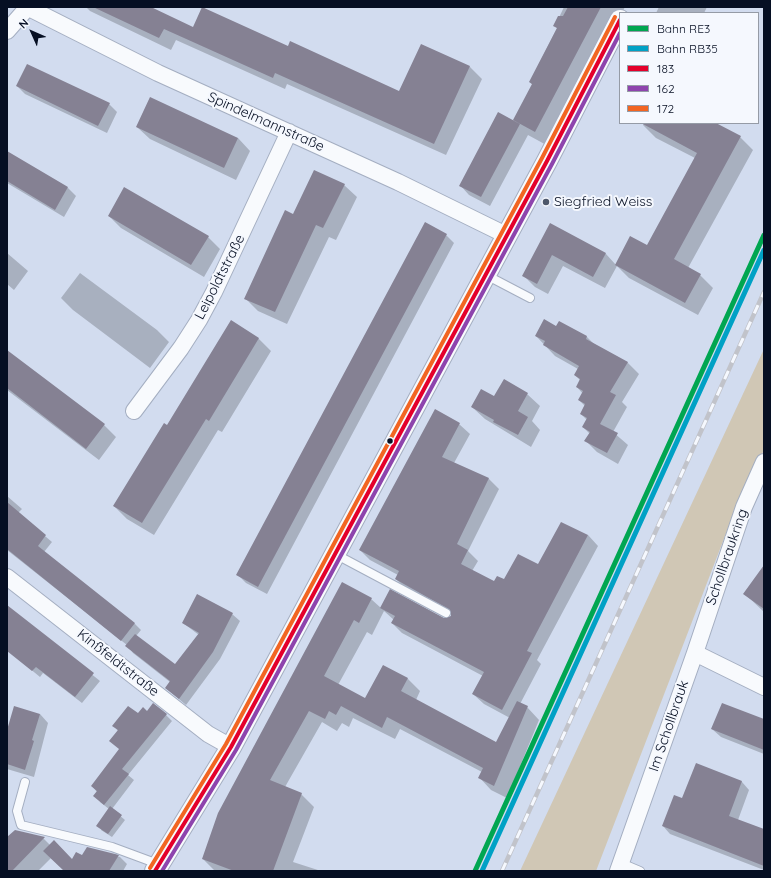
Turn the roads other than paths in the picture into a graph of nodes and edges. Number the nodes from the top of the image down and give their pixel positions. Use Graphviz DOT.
graph roads {
  1 [pos="28,7"];
  2 [pos="619,22"];
  3 [pos="7,32"];
  4 [pos="289,132"];
  5 [pos="506,236"];
  6 [pos="485,275"];
  7 [pos="530,298"];
  8 [pos="134,412"];
  9 [pos="764,462"];
  10 [pos="335,554"];
  11 [pos="7,577"];
  12 [pos="446,613"];
  13 [pos="695,653"];
  14 [pos="764,687"];
  15 [pos="231,747"];
  16 [pos="25,782"];
  17 [pos="620,867"];
  18 [pos="160,868"];
  19 [pos="640,871"];
  1 -- 3 [label="street"];
  1 -- 4 [label="street, Spindelmannstraße"];
  2 -- 5 [label="street"];
  4 -- 5 [label="street, Spindelmannstraße"];
  4 -- 8 [label="street, Leipoldtstraße"];
  5 -- 6 [label="street"];
  6 -- 7 [label="lane"];
  6 -- 10 [label="street"];
  9 -- 13 [label="street, Schollbraukring"];
  10 -- 12 [label="lane"];
  10 -- 15 [label="street"];
  11 -- 15 [label="street, Kinßfeldtstraße"];
  13 -- 14 [label="street"];
  13 -- 17 [label="street, Im Schollbrauk"];
  15 -- 18 [label="street"];
  16 -- 18 [label="lane"];
  17 -- 19 [label="lane"];
}
